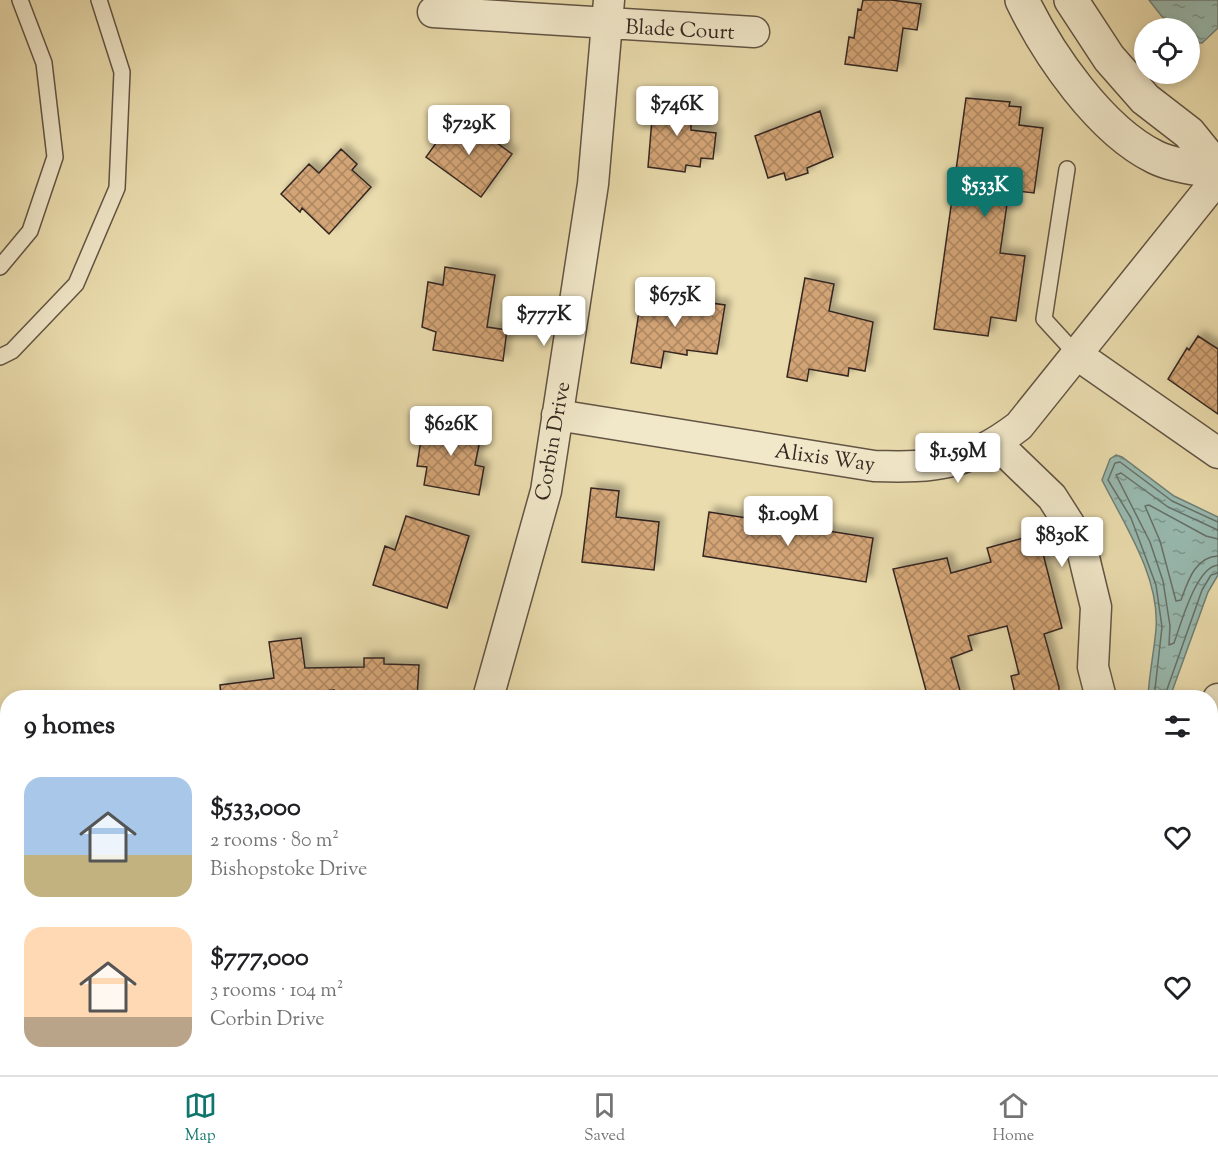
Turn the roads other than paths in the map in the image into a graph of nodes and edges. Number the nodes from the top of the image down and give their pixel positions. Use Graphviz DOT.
graph roads {
  1 [pos="20,0"];
  2 [pos="99,0"];
  3 [pos="1022,0"];
  4 [pos="1071,0"];
  5 [pos="433,12"];
  6 [pos="608,12"];
  7 [pos="754,32"];
  8 [pos="1067,169"];
  9 [pos="1218,171"];
  10 [pos="1218,177"];
  11 [pos="0,267"];
  12 [pos="1076,354"];
  13 [pos="0,357"];
  14 [pos="557,416"];
  15 [pos="996,443"];
  16 [pos="1218,453"];
  17 [pos="490,690"];
  18 [pos="1099,690"];
  1 -- 11 [label="lane"];
  2 -- 13 [label="lane"];
  3 -- 9 [label="street"];
  4 -- 9 [label="street"];
  5 -- 6 [label="street, Blade Court"];
  6 -- 7 [label="street, Blade Court"];
  6 -- 14 [label="street, Corbin Drive"];
  8 -- 12 [label="lane"];
  10 -- 12 [label="street, Alixis Way"];
  12 -- 15 [label="street, Alixis Way"];
  12 -- 16 [label="street"];
  14 -- 15 [label="street, Alixis Way"];
  14 -- 17 [label="street, Corbin Drive"];
  15 -- 18 [label="street"];
}
